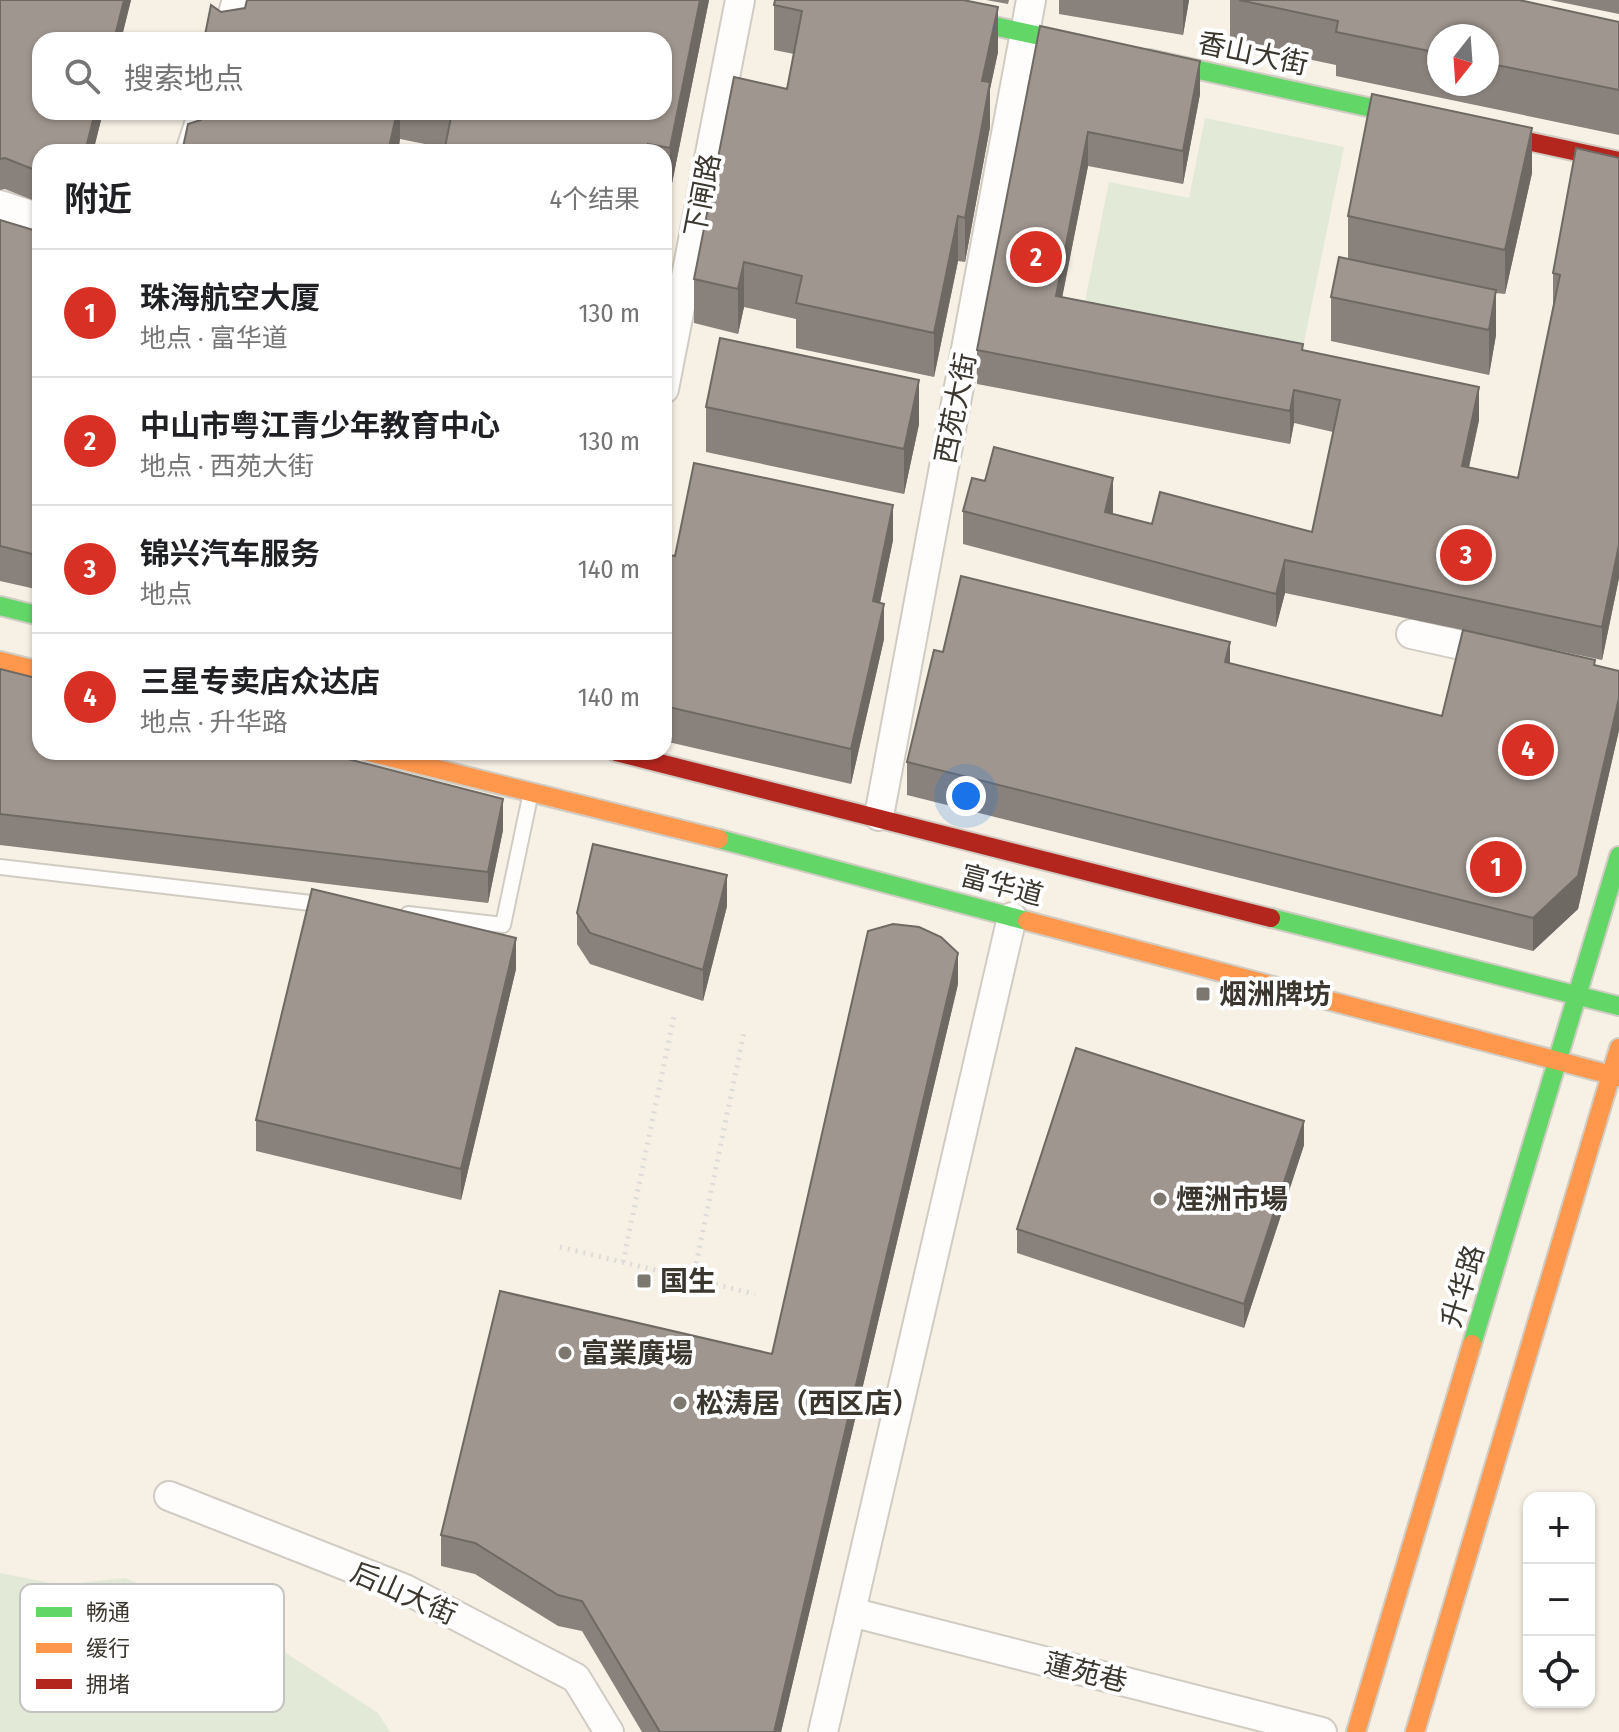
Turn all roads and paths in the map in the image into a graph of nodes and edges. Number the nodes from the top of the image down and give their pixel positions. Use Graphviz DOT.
graph roads {
  1 [pos="237,0"];
  2 [pos="740,0"];
  3 [pos="875,0"];
  4 [pos="1031,0"];
  5 [pos="227,32"];
  6 [pos="1025,32"];
  7 [pos="1103,49"];
  8 [pos="1134,56"];
  9 [pos="200,120"];
  10 [pos="193,144"];
  11 [pos="1619,161"];
  12 [pos="0,205"];
  13 [pos="32,215"];
  14 [pos="672,344"];
  15 [pos="0,606"];
  16 [pos="32,614"];
  17 [pos="1411,634"];
  18 [pos="0,661"];
  19 [pos="1530,661"];
  20 [pos="32,669"];
  21 [pos="401,760"];
  22 [pos="649,760"];
  23 [pos="531,792"];
  24 [pos="879,816"];
  25 [pos="1619,856"];
  26 [pos="0,867"];
  27 [pos="346,907"];
  28 [pos="393,912"];
  29 [pos="1012,917"];
  30 [pos="1578,996"];
  31 [pos="1619,1006"];
  32 [pos="674,1016"];
  33 [pos="744,1032"];
  34 [pos="1619,1048"];
  35 [pos="1559,1061"];
  36 [pos="1615,1076"];
  37 [pos="560,1247"];
  38 [pos="623,1262"];
  39 [pos="693,1279"];
  40 [pos="755,1294"];
  41 [pos="169,1496"];
  42 [pos="851,1612"];
  43 [pos="609,1732"];
  44 [pos="823,1732"];
  45 [pos="1322,1732"];
  46 [pos="1356,1732"];
  47 [pos="1415,1732"];
  1 -- 5 [label="street"];
  2 -- 14 [label="street, 下闸路"];
  3 -- 6 [label="main road"];
  4 -- 6 [label="street, 西苑大街"];
  6 -- 7 [label="main road"];
  6 -- 24 [label="street, 西苑大街"];
  8 -- 11 [label="main road, 香山大街"];
  9 -- 10 [label="street"];
  12 -- 13 [label="street"];
  15 -- 16 [label="main road"];
  17 -- 19 [label="street"];
  18 -- 20 [label="main road"];
  21 -- 23 [label="main road, 富华道"];
  22 -- 24 [label="main road, 富华道"];
  23 -- 28 [label="lane"];
  23 -- 29 [label="main road, 富华道"];
  24 -- 30 [label="main road, 富华道"];
  25 -- 30 [label="main road, 升华路"];
  26 -- 27 [label="lane"];
  29 -- 35 [label="main road, 富华道"];
  29 -- 42 [label="street"];
  30 -- 31 [label="main road, 富华道"];
  30 -- 35 [label="main road, 升华路"];
  32 -- 38 [label="path"];
  33 -- 39 [label="path"];
  34 -- 36 [label="main road"];
  35 -- 36 [label="main road, 富华道"];
  35 -- 46 [label="main road, 升华路"];
  36 -- 47 [label="main road"];
  37 -- 38 [label="path"];
  38 -- 39 [label="path"];
  39 -- 40 [label="path"];
  41 -- 43 [label="street, 后山大街"];
  42 -- 44 [label="street"];
  42 -- 45 [label="street, 蓮苑巷"];
}
